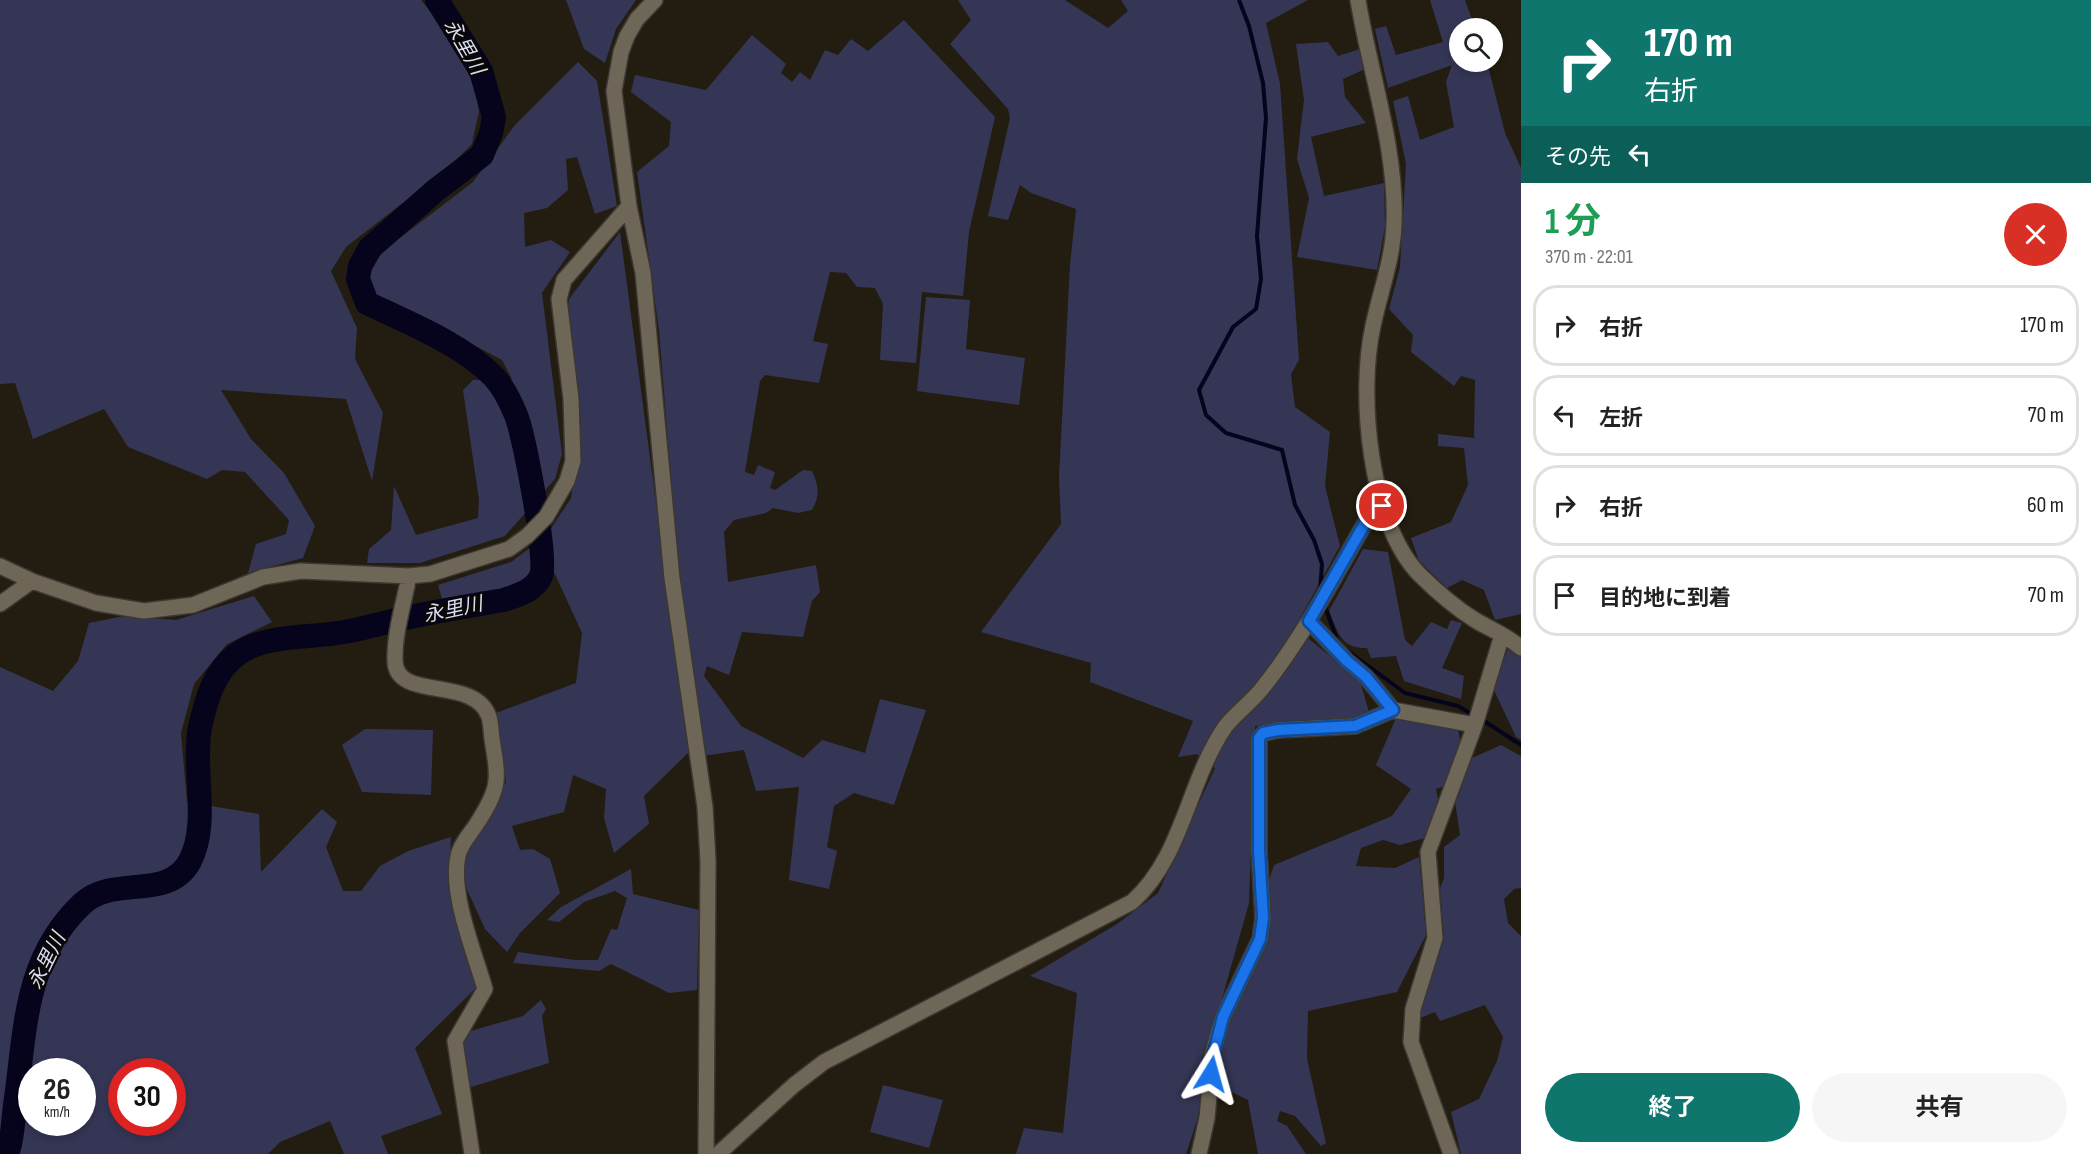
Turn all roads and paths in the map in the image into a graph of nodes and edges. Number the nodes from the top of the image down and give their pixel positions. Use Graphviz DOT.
graph roads {
  1 [pos="655,0"];
  2 [pos="1358,0"];
  3 [pos="629,206"];
  4 [pos="1382,506"];
  5 [pos="0,566"];
  6 [pos="32,581"];
  7 [pos="407,583"];
  8 [pos="0,604"];
  9 [pos="1309,621"];
  10 [pos="1502,635"];
  11 [pos="1521,648"];
  12 [pos="1393,710"];
  13 [pos="1477,719"];
  14 [pos="472,1154"];
  15 [pos="706,1154"];
  16 [pos="718,1154"];
  17 [pos="1199,1154"];
  18 [pos="1451,1154"];
  1 -- 3 [label="street"];
  2 -- 4 [label="street"];
  3 -- 7 [label="street"];
  3 -- 15 [label="street"];
  4 -- 9 [label="street"];
  4 -- 10 [label="street"];
  5 -- 6 [label="street"];
  6 -- 7 [label="street"];
  6 -- 8 [label="street"];
  7 -- 14 [label="street"];
  9 -- 12 [label="street"];
  9 -- 16 [label="street"];
  10 -- 11 [label="street"];
  10 -- 13 [label="street"];
  12 -- 13 [label="street"];
  12 -- 17 [label="street"];
  13 -- 18 [label="street"];
}
